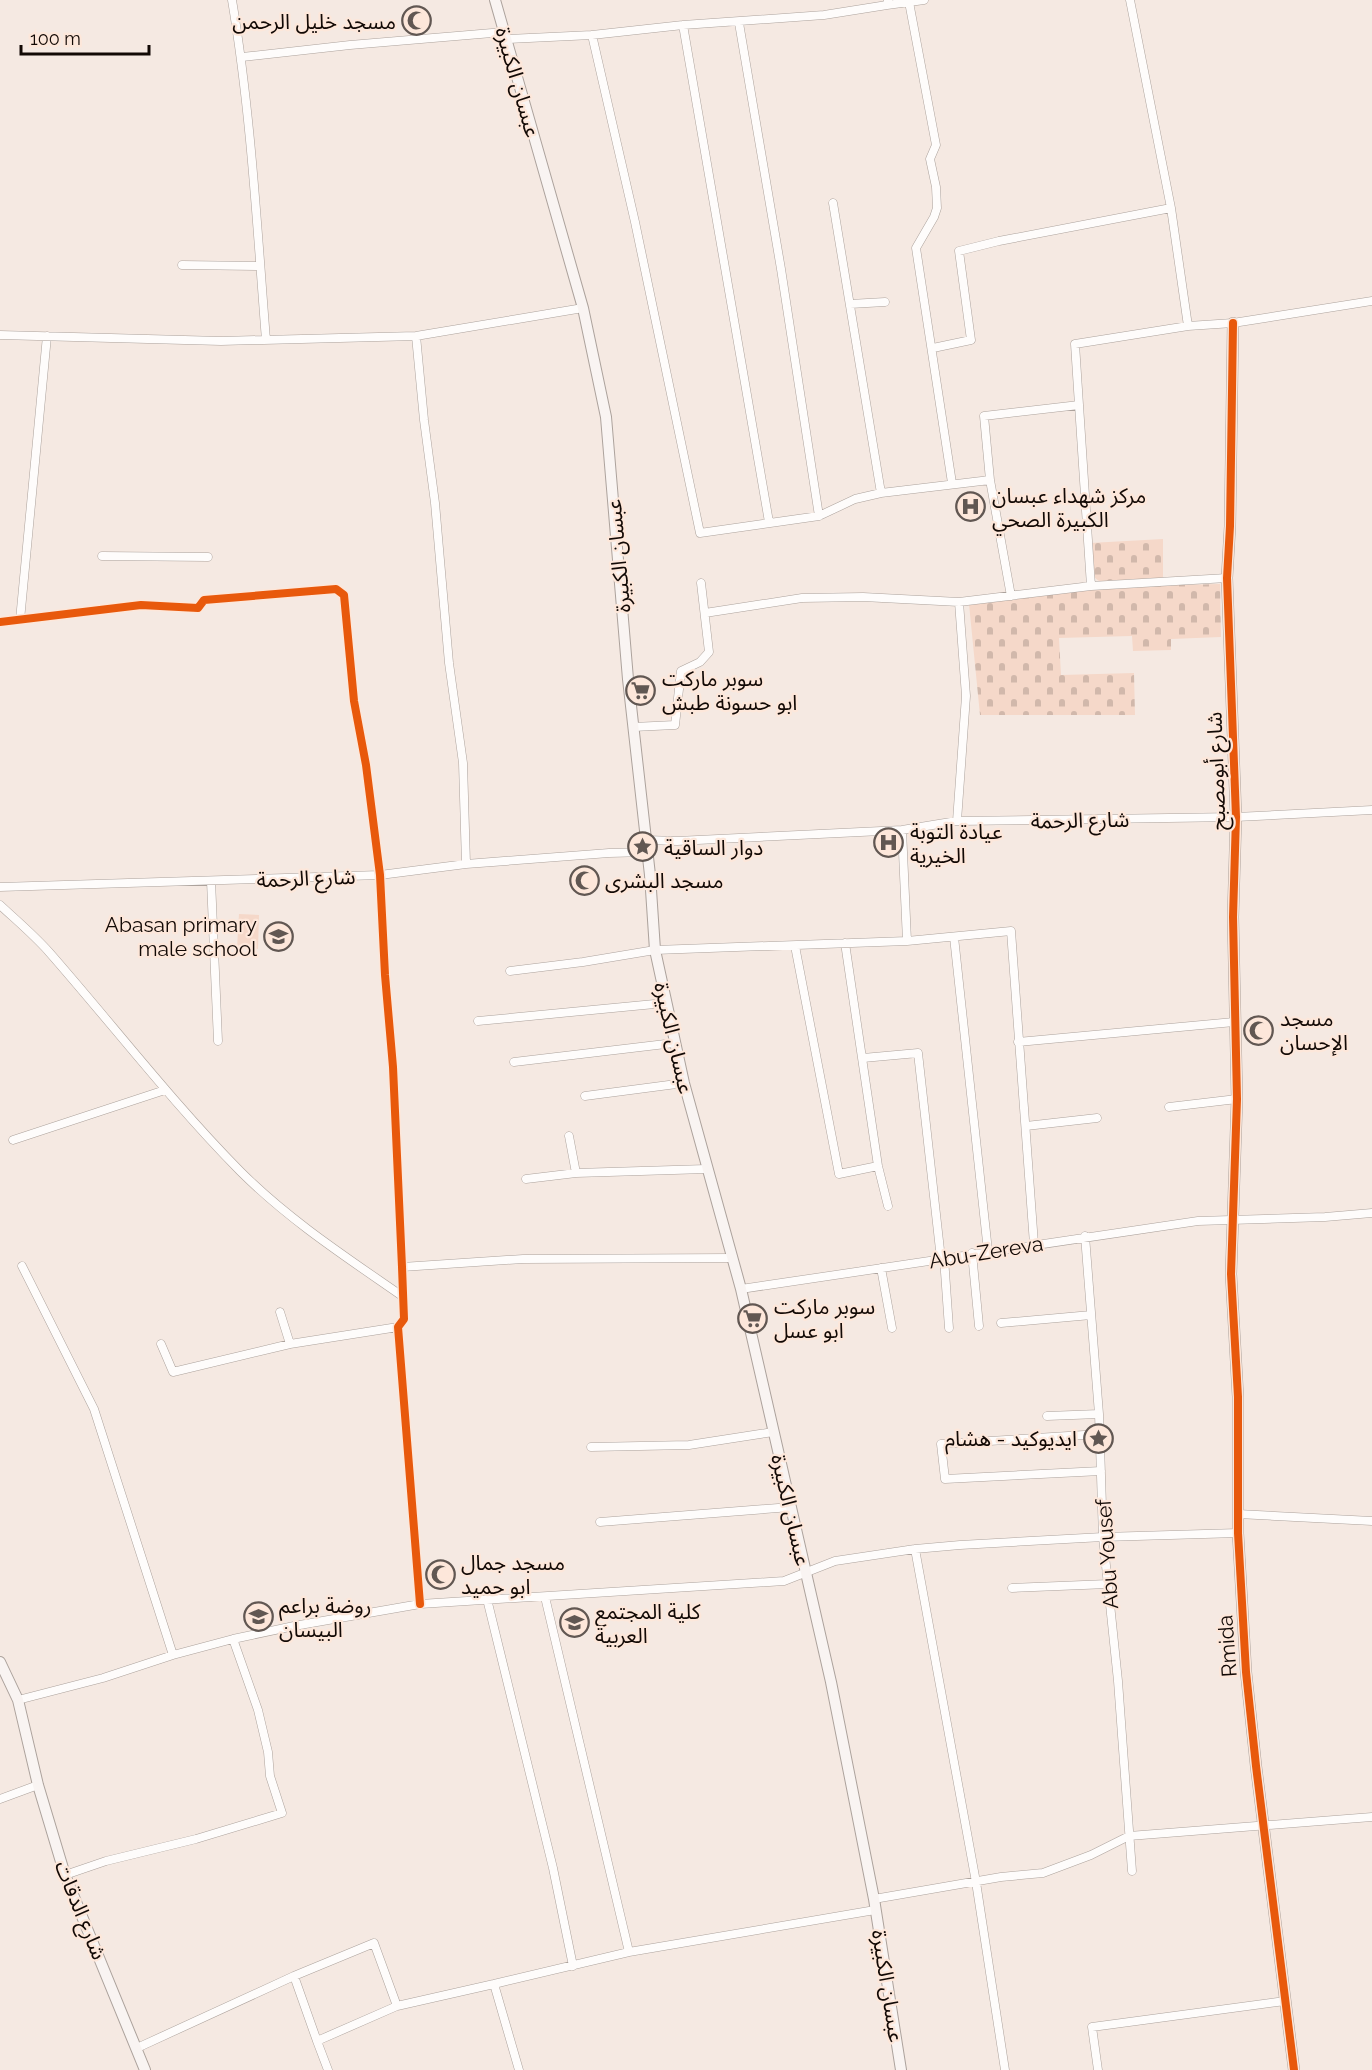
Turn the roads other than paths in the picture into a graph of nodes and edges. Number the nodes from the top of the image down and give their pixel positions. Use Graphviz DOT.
graph roads {
  1 [pos="232,0"];
  2 [pos="495,0"];
  3 [pos="924,0"];
  4 [pos="1130,0"];
  5 [pos="909,2"];
  6 [pos="887,3"];
  7 [pos="739,23"];
  8 [pos="683,25"];
  9 [pos="592,35"];
  10 [pos="505,36"];
  11 [pos="242,57"];
  12 [pos="833,202"];
  13 [pos="1171,208"];
  14 [pos="182,266"];
  15 [pos="260,266"];
  16 [pos="1372,301"];
  17 [pos="885,302"];
  18 [pos="850,304"];
  19 [pos="584,308"];
  20 [pos="1233,323"];
  21 [pos="1188,326"];
  22 [pos="0,335"];
  23 [pos="47,336"];
  24 [pos="416,336"];
  25 [pos="266,340"];
  26 [pos="933,348"];
  27 [pos="1079,405"];
  28 [pos="990,480"];
  29 [pos="952,483"];
  30 [pos="881,493"];
  31 [pos="819,516"];
  32 [pos="770,522"];
  33 [pos="102,556"];
  34 [pos="208,557"];
  35 [pos="1227,578"];
  36 [pos="701,583"];
  37 [pos="1091,586"];
  38 [pos="1011,596"];
  39 [pos="959,602"];
  40 [pos="705,613"];
  41 [pos="20,620"];
  42 [pos="0,622"];
  43 [pos="633,727"];
  44 [pos="1372,810"];
  45 [pos="1236,817"];
  46 [pos="957,821"];
  47 [pos="903,830"];
  48 [pos="646,840"];
  49 [pos="647,852"];
  50 [pos="466,864"];
  51 [pos="380,875"];
  52 [pos="211,881"];
  53 [pos="0,887"];
  54 [pos="0,904"];
  55 [pos="954,937"];
  56 [pos="906,941"];
  57 [pos="845,943"];
  58 [pos="795,946"];
  59 [pos="655,950"];
  60 [pos="510,971"];
  61 [pos="666,1003"];
  62 [pos="478,1022"];
  63 [pos="1234,1022"];
  64 [pos="218,1041"];
  65 [pos="1018,1042"];
  66 [pos="674,1043"];
  67 [pos="863,1058"];
  68 [pos="514,1062"];
  69 [pos="684,1083"];
  70 [pos="165,1089"];
  71 [pos="585,1096"];
  72 [pos="1237,1099"];
  73 [pos="1169,1107"];
  74 [pos="1097,1118"];
  75 [pos="1026,1126"];
  76 [pos="569,1136"];
  77 [pos="13,1140"];
  78 [pos="878,1166"];
  79 [pos="706,1169"];
  80 [pos="576,1173"];
  81 [pos="526,1179"];
  82 [pos="888,1206"];
  83 [pos="1372,1213"];
  84 [pos="1233,1218"];
  85 [pos="1085,1236"];
  86 [pos="1034,1244"];
  87 [pos="988,1251"];
  88 [pos="972,1253"];
  89 [pos="733,1258"];
  90 [pos="942,1259"];
  91 [pos="22,1266"];
  92 [pos="402,1267"];
  93 [pos="881,1268"];
  94 [pos="741,1289"];
  95 [pos="402,1296"];
  96 [pos="280,1312"];
  97 [pos="1091,1315"];
  98 [pos="1002,1323"];
  99 [pos="979,1326"];
  100 [pos="398,1327"];
  101 [pos="892,1328"];
  102 [pos="949,1329"];
  103 [pos="161,1344"];
  104 [pos="290,1344"];
  105 [pos="1099,1414"];
  106 [pos="1047,1416"];
  107 [pos="773,1432"];
  108 [pos="1100,1434"];
  109 [pos="591,1447"];
  110 [pos="1101,1471"];
  111 [pos="791,1507"];
  112 [pos="1238,1514"];
  113 [pos="1372,1521"];
  114 [pos="600,1522"];
  115 [pos="1238,1533"];
  116 [pos="1103,1537"];
  117 [pos="915,1549"];
  118 [pos="806,1572"];
  119 [pos="1108,1584"];
  120 [pos="1012,1588"];
  121 [pos="545,1597"];
  122 [pos="487,1599"];
  123 [pos="420,1604"];
  124 [pos="233,1639"];
  125 [pos="173,1655"];
  126 [pos="0,1662"];
  127 [pos="18,1700"];
  128 [pos="38,1785"];
  129 [pos="0,1798"];
  130 [pos="1372,1817"];
  131 [pos="1263,1826"];
  132 [pos="1129,1836"];
  133 [pos="1132,1871"];
  134 [pos="65,1875"];
  135 [pos="976,1882"];
  136 [pos="875,1904"];
  137 [pos="629,1952"];
  138 [pos="573,1966"];
  139 [pos="294,1976"];
  140 [pos="494,1984"];
  141 [pos="1285,2001"];
  142 [pos="397,2006"];
  143 [pos="317,2041"];
  144 [pos="137,2048"];
  145 [pos="145,2070"];
  146 [pos="328,2070"];
  147 [pos="519,2070"];
  148 [pos="902,2070"];
  149 [pos="1005,2070"];
  150 [pos="1098,2070"];
  151 [pos="1294,2070"];
  1 -- 11 [label="street"];
  2 -- 10 [label="street, عبسان الكبيرة"];
  3 -- 5 [label="street"];
  4 -- 13 [label="street"];
  5 -- 6 [label="street"];
  5 -- 26 [label="street"];
  6 -- 7 [label="street"];
  7 -- 8 [label="street"];
  7 -- 31 [label="street"];
  8 -- 9 [label="street"];
  8 -- 32 [label="street"];
  9 -- 10 [label="street"];
  9 -- 32 [label="street"];
  10 -- 11 [label="street"];
  10 -- 19 [label="street, عبسان الكبيرة"];
  11 -- 15 [label="street"];
  12 -- 18 [label="street"];
  13 -- 21 [label="street"];
  13 -- 26 [label="street"];
  14 -- 15 [label="street"];
  15 -- 25 [label="street"];
  16 -- 20 [label="street"];
  17 -- 18 [label="street"];
  18 -- 30 [label="street"];
  19 -- 24 [label="street"];
  19 -- 43 [label="street, عبسان الكبيرة"];
  20 -- 21 [label="street"];
  20 -- 35 [label="street, شارع أبومصبح"];
  21 -- 27 [label="street"];
  22 -- 23 [label="street"];
  23 -- 25 [label="street"];
  23 -- 41 [label="street"];
  24 -- 25 [label="street"];
  24 -- 50 [label="street"];
  26 -- 29 [label="street"];
  27 -- 28 [label="street"];
  27 -- 37 [label="street"];
  28 -- 29 [label="street"];
  28 -- 38 [label="street"];
  29 -- 30 [label="street"];
  30 -- 31 [label="street"];
  31 -- 32 [label="street"];
  33 -- 34 [label="street"];
  35 -- 37 [label="street"];
  35 -- 45 [label="street, شارع أبومصبح"];
  36 -- 40 [label="street"];
  37 -- 38 [label="street"];
  38 -- 39 [label="street"];
  39 -- 40 [label="street"];
  39 -- 46 [label="street"];
  40 -- 43 [label="street"];
  41 -- 42 [label="street"];
  41 -- 51 [label="street"];
  43 -- 48 [label="street, عبسان الكبيرة"];
  44 -- 45 [label="street, شارع الرحمة"];
  45 -- 46 [label="street, شارع الرحمة"];
  45 -- 63 [label="street, شارع أبومصبح"];
  46 -- 47 [label="street, شارع الرحمة"];
  47 -- 48 [label="street, شارع الرحمة"];
  47 -- 56 [label="street"];
  48 -- 49 [label="street, عبسان الكبيرة"];
  49 -- 50 [label="street, شارع الرحمة"];
  49 -- 59 [label="street, عبسان الكبيرة"];
  50 -- 51 [label="street, شارع الرحمة"];
  51 -- 52 [label="street, شارع الرحمة"];
  51 -- 92 [label="street"];
  52 -- 53 [label="street, شارع الرحمة"];
  52 -- 64 [label="street"];
  54 -- 70 [label="street"];
  55 -- 56 [label="street"];
  55 -- 65 [label="street"];
  55 -- 87 [label="street"];
  56 -- 57 [label="street"];
  57 -- 58 [label="street"];
  57 -- 67 [label="street"];
  58 -- 59 [label="street"];
  58 -- 78 [label="street"];
  59 -- 60 [label="street"];
  59 -- 61 [label="street, عبسان الكبيرة"];
  61 -- 62 [label="street"];
  61 -- 66 [label="street, عبسان الكبيرة"];
  63 -- 65 [label="street"];
  63 -- 72 [label="street, شارع أبومصبح"];
  65 -- 75 [label="street"];
  66 -- 68 [label="street"];
  66 -- 69 [label="street, عبسان الكبيرة"];
  67 -- 78 [label="street"];
  67 -- 90 [label="street"];
  69 -- 71 [label="street"];
  69 -- 79 [label="street, عبسان الكبيرة"];
  70 -- 77 [label="street"];
  70 -- 95 [label="street"];
  72 -- 73 [label="street"];
  72 -- 84 [label="street, شارع أبومصبح"];
  74 -- 75 [label="street"];
  75 -- 86 [label="street"];
  76 -- 80 [label="street"];
  78 -- 82 [label="street"];
  79 -- 80 [label="street"];
  79 -- 89 [label="street, عبسان الكبيرة"];
  80 -- 81 [label="street"];
  83 -- 84 [label="street, Abu-Zereva"];
  84 -- 85 [label="street, Abu-Zereva"];
  84 -- 112 [label="street, Rmida"];
  85 -- 86 [label="street, Abu-Zereva"];
  85 -- 97 [label="street, Abu Yousef"];
  86 -- 87 [label="street, Abu-Zereva"];
  87 -- 88 [label="street, Abu-Zereva"];
  88 -- 90 [label="street, Abu-Zereva"];
  88 -- 99 [label="street"];
  89 -- 92 [label="street"];
  89 -- 94 [label="street, عبسان الكبيرة"];
  90 -- 93 [label="street, Abu-Zereva"];
  90 -- 102 [label="street"];
  91 -- 125 [label="street"];
  92 -- 95 [label="street"];
  93 -- 94 [label="street, Abu-Zereva"];
  93 -- 101 [label="street"];
  94 -- 107 [label="street, عبسان الكبيرة"];
  95 -- 100 [label="street"];
  96 -- 104 [label="street"];
  97 -- 98 [label="street"];
  97 -- 105 [label="street, Abu Yousef"];
  100 -- 104 [label="street"];
  100 -- 123 [label="street"];
  103 -- 104 [label="street"];
  105 -- 106 [label="street"];
  105 -- 108 [label="street, Abu Yousef"];
  107 -- 109 [label="street"];
  107 -- 111 [label="street, عبسان الكبيرة"];
  108 -- 110 [label="street, Abu Yousef"];
  108 -- 110 [label="street"];
  110 -- 116 [label="street, Abu Yousef"];
  111 -- 114 [label="street"];
  111 -- 118 [label="street, عبسان الكبيرة"];
  112 -- 113 [label="street"];
  112 -- 115 [label="street, Rmida"];
  115 -- 116 [label="street"];
  115 -- 131 [label="street, Rmida"];
  116 -- 117 [label="street"];
  116 -- 119 [label="street, Abu Yousef"];
  117 -- 118 [label="street"];
  117 -- 135 [label="street"];
  118 -- 121 [label="street"];
  118 -- 136 [label="street, عبسان الكبيرة"];
  119 -- 120 [label="street"];
  119 -- 132 [label="street, Abu Yousef"];
  121 -- 122 [label="street"];
  121 -- 137 [label="street"];
  122 -- 123 [label="street"];
  122 -- 138 [label="street"];
  123 -- 124 [label="street"];
  124 -- 125 [label="street"];
  124 -- 134 [label="street"];
  125 -- 127 [label="street"];
  126 -- 127 [label="street, شارع الدقات"];
  127 -- 128 [label="street, شارع الدقات"];
  128 -- 129 [label="street"];
  128 -- 134 [label="street, شارع الدقات"];
  130 -- 131 [label="street"];
  131 -- 132 [label="street"];
  131 -- 141 [label="street, Rmida"];
  132 -- 133 [label="street, Abu Yousef"];
  132 -- 135 [label="street"];
  134 -- 144 [label="street, شارع الدقات"];
  135 -- 136 [label="street"];
  135 -- 149 [label="street"];
  136 -- 137 [label="street"];
  136 -- 148 [label="street, عبسان الكبيرة"];
  137 -- 138 [label="street"];
  138 -- 140 [label="street"];
  139 -- 142 [label="street"];
  139 -- 143 [label="street"];
  139 -- 144 [label="street"];
  140 -- 142 [label="street"];
  140 -- 147 [label="street"];
  141 -- 150 [label="street"];
  141 -- 151 [label="street, Rmida"];
  142 -- 143 [label="street"];
  143 -- 146 [label="street"];
  144 -- 145 [label="street, شارع الدقات"];
}
